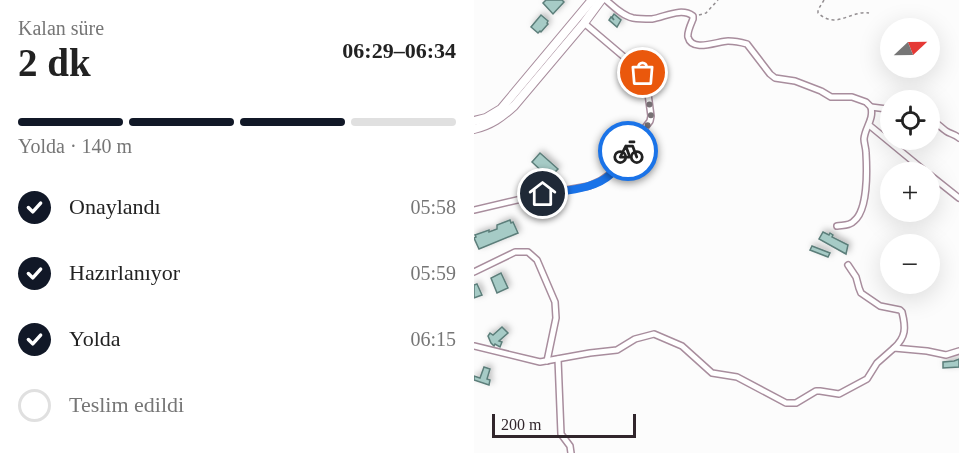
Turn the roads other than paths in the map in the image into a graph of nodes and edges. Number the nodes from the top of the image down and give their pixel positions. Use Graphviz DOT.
graph roads {
  1 [pos="601,0"];
  2 [pos="606,0"];
  3 [pos="591,2"];
  4 [pos="584,23"];
  5 [pos="871,107"];
  6 [pos="880,108"];
  7 [pos="474,121"];
  8 [pos="869,125"];
  9 [pos="940,125"];
  10 [pos="474,129"];
  11 [pos="959,138"];
  12 [pos="914,162"];
  13 [pos="940,183"];
  14 [pos="959,198"];
  15 [pos="474,210"];
  16 [pos="837,226"];
  17 [pos="848,265"];
  18 [pos="474,272"];
  19 [pos="474,346"];
  20 [pos="894,348"];
  21 [pos="959,351"];
  22 [pos="558,359"];
  23 [pos="547,360"];
  24 [pos="570,453"];
  1 -- 3 [label="street"];
  2 -- 5 [label="street"];
  3 -- 4 [label="street"];
  3 -- 7 [label="street"];
  4 -- 10 [label="street"];
  4 -- 15 [label="street"];
  5 -- 6 [label="street"];
  5 -- 8 [label="street"];
  8 -- 12 [label="street"];
  8 -- 16 [label="street"];
  9 -- 11 [label="street"];
  13 -- 14 [label="street"];
  17 -- 20 [label="street"];
  18 -- 23 [label="street"];
  19 -- 23 [label="street"];
  20 -- 21 [label="street"];
  20 -- 22 [label="street"];
  22 -- 23 [label="street"];
  22 -- 24 [label="street"];
}
